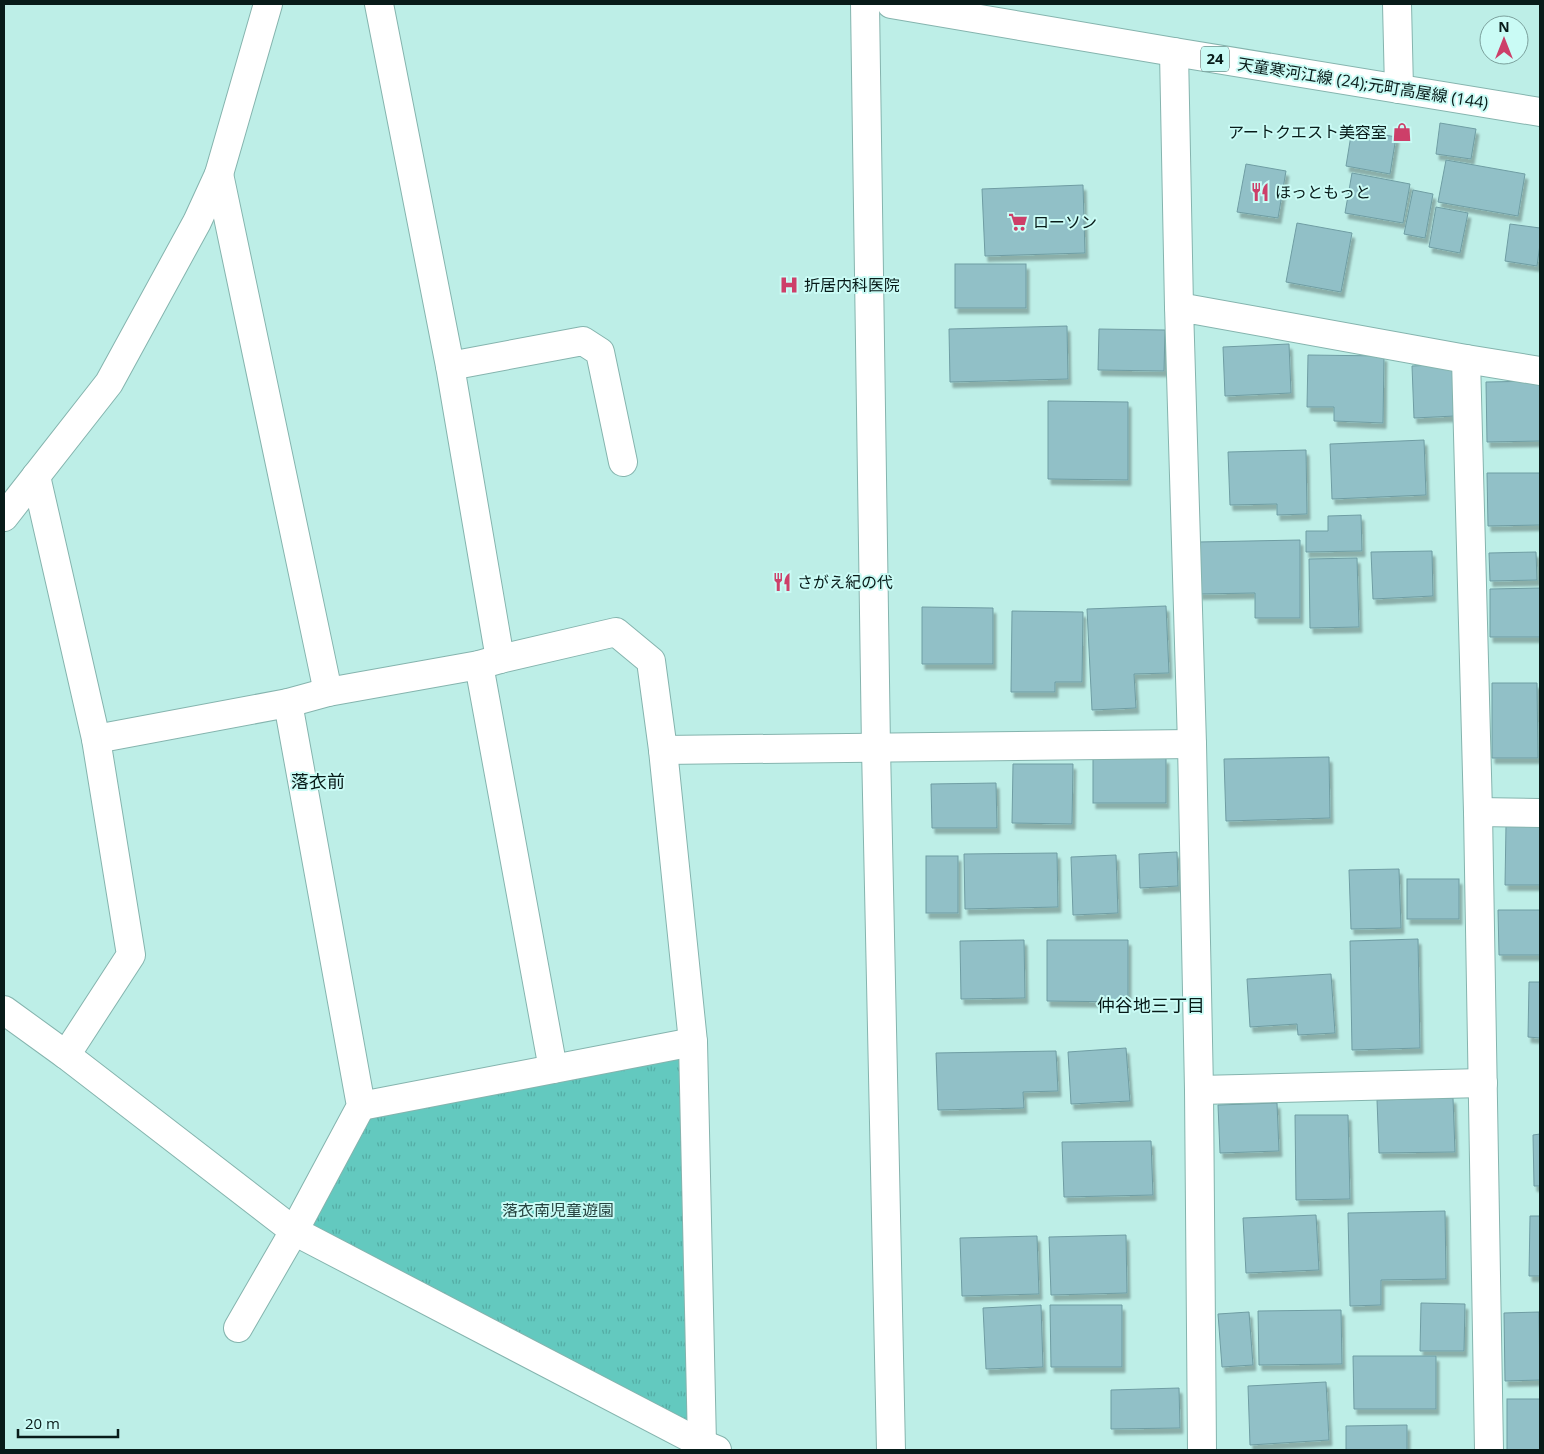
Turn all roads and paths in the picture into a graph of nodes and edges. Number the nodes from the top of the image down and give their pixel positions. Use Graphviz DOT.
graph roads {
  1 [pos="268,4"];
  2 [pos="379,4"];
  3 [pos="865,4"];
  4 [pos="891,4"];
  5 [pos="1397,4"];
  6 [pos="1174,52"];
  7 [pos="1399,89"];
  8 [pos="1540,112"];
  9 [pos="219,174"];
  10 [pos="1179,307"];
  11 [pos="1466,359"];
  12 [pos="450,366"];
  13 [pos="1540,371"];
  14 [pos="623,462"];
  15 [pos="36,476"];
  16 [pos="4,517"];
  17 [pos="490,662"];
  18 [pos="328,692"];
  19 [pos="288,703"];
  20 [pos="96,739"];
  21 [pos="1192,744"];
  22 [pos="876,748"];
  23 [pos="663,750"];
  24 [pos="1478,812"];
  25 [pos="1540,813"];
  26 [pos="4,1010"];
  27 [pos="693,1042"];
  28 [pos="66,1054"];
  29 [pos="553,1069"];
  30 [pos="1483,1083"];
  31 [pos="1199,1090"];
  32 [pos="361,1106"];
  33 [pos="294,1231"];
  34 [pos="238,1328"];
  35 [pos="710,1447"];
  36 [pos="891,1450"];
  37 [pos="1202,1450"];
  38 [pos="1489,1450"];
  1 -- 9 [label="street"];
  2 -- 12 [label="street"];
  3 -- 22 [label="street"];
  4 -- 6 [label="street, 天童寒河江線 (24);元町高屋線 (144) / 24"];
  5 -- 7 [label="street"];
  6 -- 7 [label="street, 天童寒河江線 (24);元町高屋線 (144) / 24"];
  6 -- 10 [label="street"];
  7 -- 8 [label="street, 天童寒河江線 (24);元町高屋線 (144) / 24"];
  9 -- 15 [label="street"];
  9 -- 18 [label="street"];
  10 -- 11 [label="street"];
  10 -- 21 [label="street"];
  11 -- 13 [label="street"];
  11 -- 24 [label="street"];
  12 -- 14 [label="street"];
  12 -- 17 [label="street"];
  15 -- 16 [label="street"];
  15 -- 20 [label="street"];
  17 -- 18 [label="street"];
  17 -- 23 [label="street"];
  17 -- 29 [label="street"];
  18 -- 19 [label="street"];
  19 -- 20 [label="street"];
  19 -- 32 [label="street"];
  20 -- 28 [label="street"];
  21 -- 22 [label="street"];
  21 -- 31 [label="street"];
  22 -- 23 [label="street"];
  22 -- 36 [label="street"];
  23 -- 27 [label="street"];
  24 -- 25 [label="street"];
  24 -- 30 [label="street"];
  26 -- 28 [label="street"];
  27 -- 29 [label="street"];
  27 -- 35 [label="street"];
  28 -- 33 [label="street"];
  29 -- 32 [label="street"];
  30 -- 31 [label="street"];
  30 -- 38 [label="street"];
  31 -- 37 [label="street"];
  32 -- 33 [label="street"];
  33 -- 34 [label="street"];
  33 -- 35 [label="street"];
}
